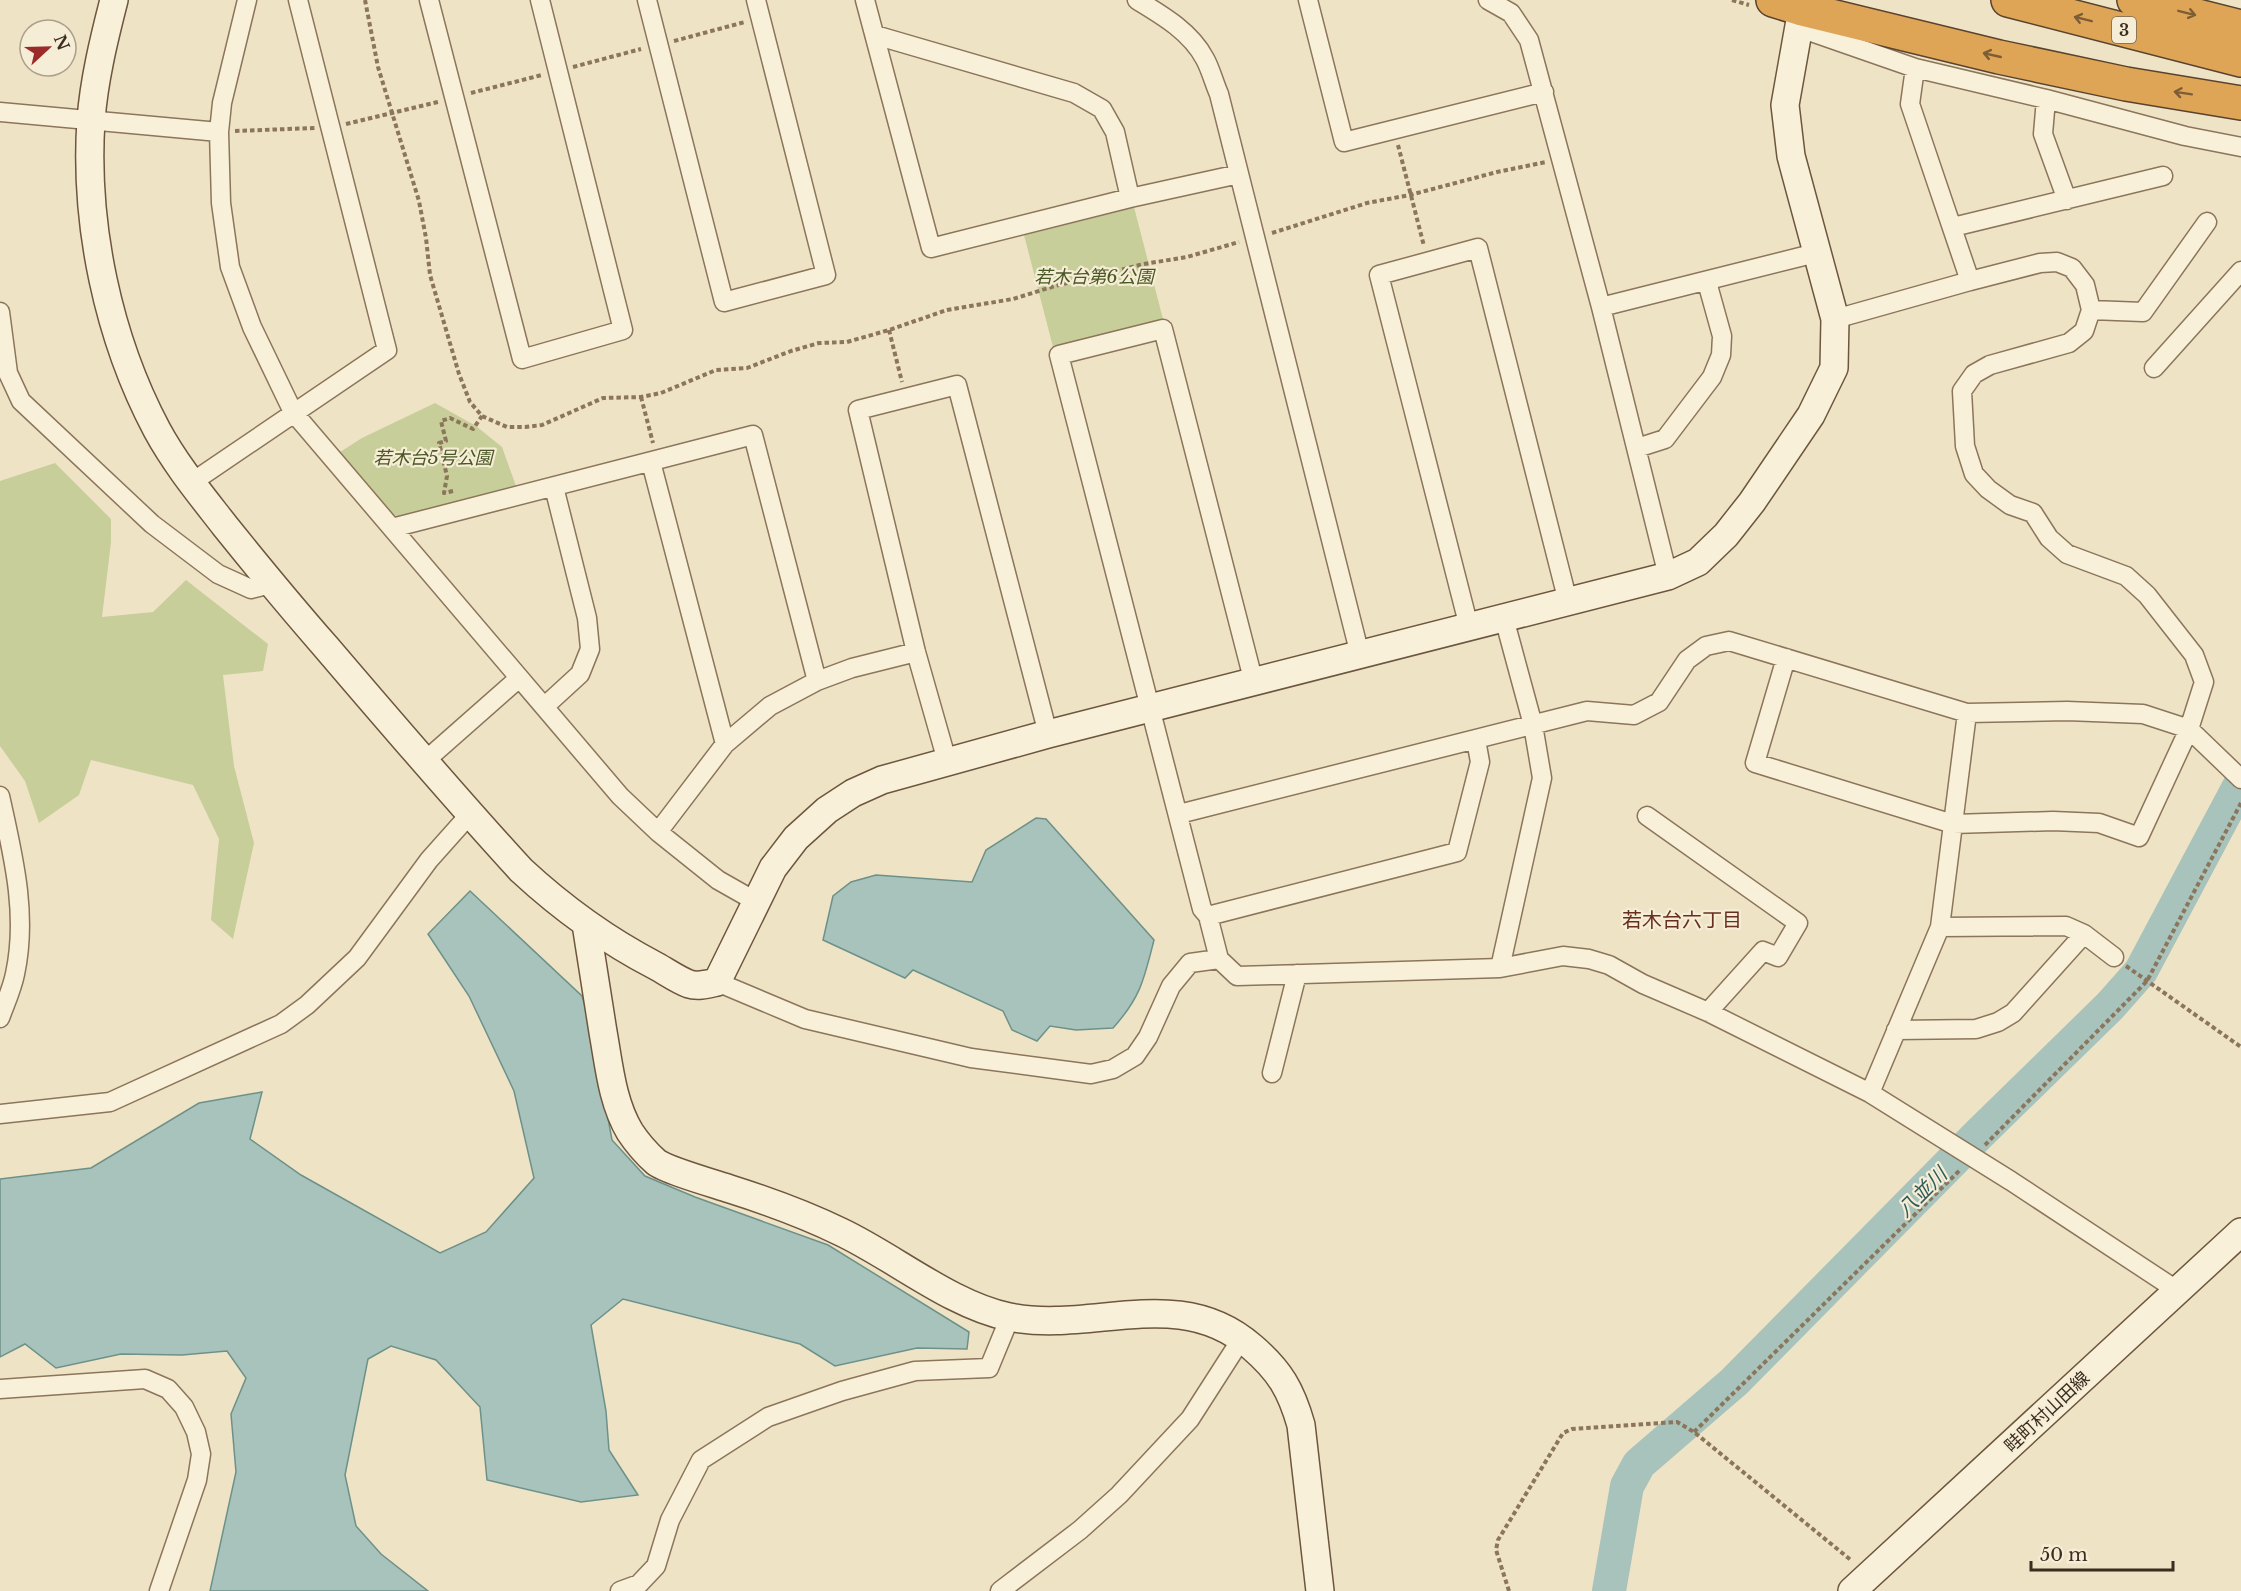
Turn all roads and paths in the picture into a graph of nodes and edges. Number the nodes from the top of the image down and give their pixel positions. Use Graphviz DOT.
graph roads {
  1 [pos="114,0"];
  2 [pos="247,0"];
  3 [pos="298,0"];
  4 [pos="365,0"];
  5 [pos="429,0"];
  6 [pos="540,0"];
  7 [pos="646,0"];
  8 [pos="756,0"];
  9 [pos="866,0"];
  10 [pos="1137,0"];
  11 [pos="1308,0"];
  12 [pos="1488,0"];
  13 [pos="2008,0"];
  14 [pos="2134,0"];
  15 [pos="1792,12"];
  16 [pos="761,18"];
  17 [pos="2241,27"];
  18 [pos="875,35"];
  19 [pos="658,45"];
  20 [pos="2241,60"];
  21 [pos="1915,68"];
  22 [pos="558,71"];
  23 [pos="1544,92"];
  24 [pos="454,98"];
  25 [pos="2046,99"];
  26 [pos="2241,103"];
  27 [pos="0,112"];
  28 [pos="393,114"];
  29 [pos="92,120"];
  30 [pos="330,128"];
  31 [pos="1395,130"];
  32 [pos="219,132"];
  33 [pos="2241,147"];
  34 [pos="1561,156"];
  35 [pos="1239,174"];
  36 [pos="2163,176"];
  37 [pos="1410,195"];
  38 [pos="1130,198"];
  39 [pos="2067,200"];
  40 [pos="2207,222"];
  41 [pos="1953,227"];
  42 [pos="1255,239"];
  43 [pos="1816,253"];
  44 [pos="1428,262"];
  45 [pos="2241,271"];
  46 [pos="1970,281"];
  47 [pos="1707,282"];
  48 [pos="1601,307"];
  49 [pos="2091,310"];
  50 [pos="0,312"];
  51 [pos="1834,319"];
  52 [pos="889,330"];
  53 [pos="1,336"];
  54 [pos="2154,368"];
  55 [pos="641,397"];
  56 [pos="905,397"];
  57 [pos="293,412"];
  58 [pos="482,416"];
  59 [pos="1637,448"];
  60 [pos="654,461"];
  61 [pos="191,483"];
  62 [pos="554,486"];
  63 [pos="454,491"];
  64 [pos="392,528"];
  65 [pos="1668,576"];
  66 [pos="271,584"];
  67 [pos="1568,602"];
  68 [pos="1504,618"];
  69 [pos="1469,627"];
  70 [pos="916,652"];
  71 [pos="1360,655"];
  72 [pos="1786,658"];
  73 [pos="518,679"];
  74 [pos="817,681"];
  75 [pos="1254,682"];
  76 [pos="544,707"];
  77 [pos="1150,710"];
  78 [pos="1966,713"];
  79 [pos="1533,725"];
  80 [pos="2189,729"];
  81 [pos="1048,734"];
  82 [pos="1476,740"];
  83 [pos="725,744"];
  84 [pos="425,761"];
  85 [pos="947,761"];
  86 [pos="2241,779"];
  87 [pos="0,796"];
  88 [pos="2241,803"];
  89 [pos="470,814"];
  90 [pos="1179,814"];
  91 [pos="1647,816"];
  92 [pos="1953,824"];
  93 [pos="658,832"];
  94 [pos="755,901"];
  95 [pos="1208,916"];
  96 [pos="586,924"];
  97 [pos="1940,927"];
  98 [pos="2084,934"];
  99 [pos="2114,957"];
  100 [pos="1219,959"];
  101 [pos="1500,968"];
  102 [pos="1297,974"];
  103 [pos="2147,981"];
  104 [pos="717,982"];
  105 [pos="1708,1012"];
  106 [pos="0,1018"];
  107 [pos="1896,1030"];
  108 [pos="2241,1047"];
  109 [pos="1272,1073"];
  110 [pos="1870,1093"];
  111 [pos="0,1114"];
  112 [pos="1973,1157"];
  113 [pos="2241,1232"];
  114 [pos="2178,1291"];
  115 [pos="1010,1317"];
  116 [pos="1242,1338"];
  117 [pos="0,1389"];
  118 [pos="1694,1432"];
  119 [pos="1860,1584"];
  120 [pos="159,1591"];
  121 [pos="620,1591"];
  122 [pos="1000,1591"];
  123 [pos="1320,1591"];
  124 [pos="1509,1591"];
  1 -- 29 [label="street"];
  2 -- 32 [label="street"];
  3 -- 30 [label="street"];
  4 -- 28 [label="path"];
  5 -- 24 [label="street"];
  6 -- 22 [label="street"];
  7 -- 19 [label="street"];
  8 -- 16 [label="street"];
  9 -- 18 [label="street"];
  10 -- 35 [label="street"];
  11 -- 31 [label="street"];
  12 -- 23 [label="street"];
  20 -- 13 [label="highway, 3, one-way"];
  14 -- 17 [label="highway, 3, one-way"];
  15 -- 21 [label="street"];
  26 -- 15 [label="highway, one-way"];
  15 -- 43 [label="street"];
  16 -- 19 [label="path"];
  16 -- 19 [label="street"];
  18 -- 38 [label="street"];
  18 -- 38 [label="street"];
  19 -- 22 [label="path"];
  21 -- 25 [label="street"];
  21 -- 41 [label="street"];
  22 -- 24 [label="path"];
  22 -- 24 [label="street"];
  23 -- 31 [label="street"];
  23 -- 34 [label="street"];
  24 -- 28 [label="path"];
  25 -- 33 [label="street"];
  25 -- 39 [label="street"];
  27 -- 29 [label="street"];
  28 -- 30 [label="path"];
  28 -- 58 [label="path"];
  29 -- 32 [label="street"];
  29 -- 61 [label="street"];
  30 -- 32 [label="path"];
  30 -- 57 [label="street"];
  31 -- 37 [label="path"];
  32 -- 57 [label="street"];
  34 -- 37 [label="path"];
  34 -- 48 [label="street"];
  35 -- 38 [label="street"];
  35 -- 42 [label="street"];
  36 -- 39 [label="street"];
  37 -- 42 [label="path"];
  37 -- 44 [label="path"];
  39 -- 41 [label="street"];
  40 -- 49 [label="street"];
  41 -- 46 [label="street"];
  42 -- 52 [label="path"];
  42 -- 71 [label="street"];
  43 -- 47 [label="street"];
  43 -- 51 [label="street"];
  44 -- 67 [label="street"];
  44 -- 69 [label="street"];
  45 -- 54 [label="street"];
  46 -- 49 [label="street"];
  46 -- 51 [label="street"];
  47 -- 48 [label="street"];
  47 -- 59 [label="street"];
  48 -- 59 [label="street"];
  49 -- 80 [label="street"];
  50 -- 53 [label="street"];
  51 -- 65 [label="street"];
  52 -- 55 [label="path"];
  52 -- 56 [label="path"];
  53 -- 66 [label="street"];
  55 -- 58 [label="path"];
  55 -- 60 [label="path"];
  56 -- 70 [label="street"];
  56 -- 81 [label="street"];
  57 -- 61 [label="street"];
  57 -- 64 [label="street"];
  58 -- 63 [label="path"];
  59 -- 65 [label="street"];
  60 -- 62 [label="street"];
  60 -- 74 [label="street"];
  60 -- 83 [label="street"];
  61 -- 66 [label="street"];
  62 -- 64 [label="street"];
  62 -- 76 [label="street"];
  64 -- 73 [label="street"];
  65 -- 67 [label="street"];
  66 -- 84 [label="street"];
  67 -- 68 [label="street"];
  68 -- 69 [label="street"];
  68 -- 79 [label="street"];
  69 -- 71 [label="street"];
  70 -- 74 [label="street"];
  70 -- 85 [label="street"];
  71 -- 75 [label="street"];
  72 -- 78 [label="street"];
  72 -- 79 [label="street"];
  72 -- 92 [label="street"];
  73 -- 76 [label="street"];
  73 -- 84 [label="street"];
  74 -- 83 [label="street"];
  75 -- 77 [label="street"];
  75 -- 77 [label="street"];
  76 -- 93 [label="street"];
  77 -- 81 [label="street"];
  77 -- 90 [label="street"];
  78 -- 80 [label="street"];
  78 -- 92 [label="street"];
  79 -- 82 [label="street"];
  79 -- 101 [label="street"];
  80 -- 86 [label="street"];
  80 -- 92 [label="street"];
  81 -- 85 [label="street"];
  82 -- 90 [label="street"];
  82 -- 95 [label="street"];
  83 -- 93 [label="street"];
  84 -- 89 [label="street"];
  85 -- 94 [label="street"];
  87 -- 106 [label="street"];
  88 -- 103 [label="path"];
  89 -- 96 [label="street"];
  89 -- 111 [label="street"];
  90 -- 95 [label="street"];
  91 -- 105 [label="street"];
  92 -- 97 [label="street"];
  93 -- 94 [label="street"];
  94 -- 104 [label="street"];
  95 -- 100 [label="street"];
  96 -- 104 [label="street"];
  96 -- 115 [label="street"];
  97 -- 98 [label="street"];
  97 -- 107 [label="street"];
  98 -- 99 [label="street"];
  98 -- 107 [label="street"];
  99 -- 103 [label="path"];
  100 -- 102 [label="street"];
  100 -- 104 [label="street"];
  101 -- 102 [label="street"];
  101 -- 105 [label="street"];
  102 -- 109 [label="street"];
  103 -- 108 [label="path"];
  103 -- 112 [label="path"];
  105 -- 110 [label="street"];
  107 -- 110 [label="street"];
  110 -- 112 [label="street"];
  112 -- 114 [label="street"];
  112 -- 118 [label="path"];
  113 -- 114 [label="street, 畦町村山田線"];
  114 -- 119 [label="street, 畦町村山田線"];
  115 -- 116 [label="street"];
  115 -- 121 [label="street"];
  116 -- 122 [label="street"];
  116 -- 123 [label="street"];
  117 -- 120 [label="street"];
  118 -- 119 [label="path"];
  118 -- 124 [label="path"];
}
